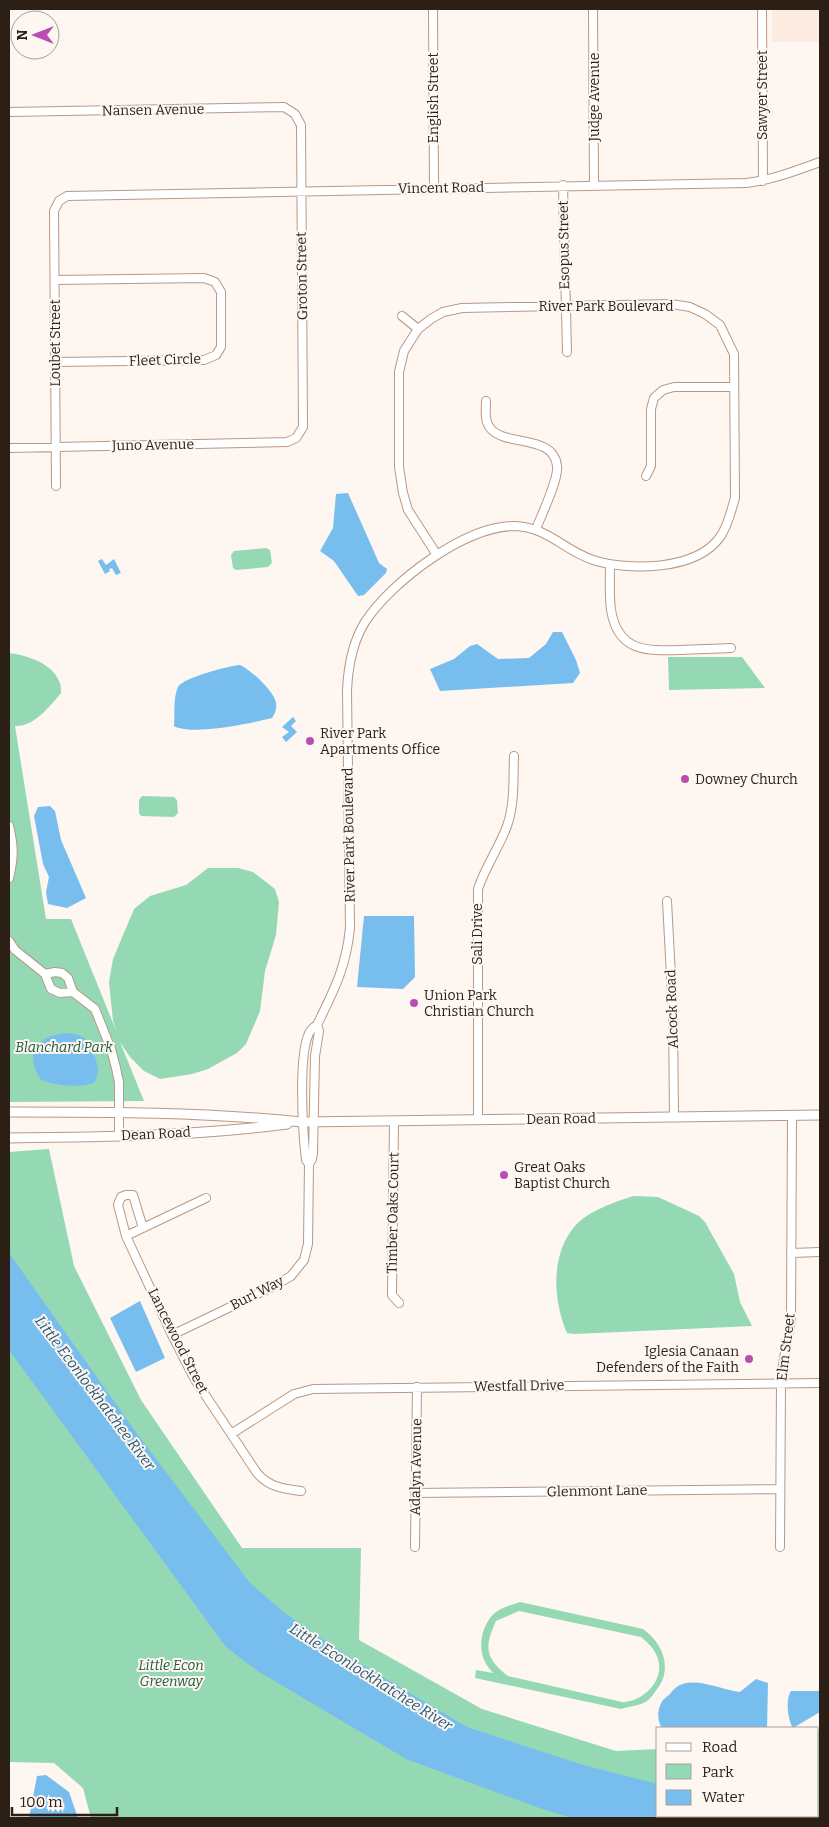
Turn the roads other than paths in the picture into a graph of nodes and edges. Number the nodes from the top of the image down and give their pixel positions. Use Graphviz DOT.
graph roads {
  1 [pos="433,9"];
  2 [pos="593,9"];
  3 [pos="762,9"];
  4 [pos="9,112"];
  5 [pos="295,114"];
  6 [pos="820,162"];
  7 [pos="763,181"];
  8 [pos="594,184"];
  9 [pos="563,185"];
  10 [pos="434,188"];
  11 [pos="301,190"];
  12 [pos="59,201"];
  13 [pos="55,280"];
  14 [pos="566,306"];
  15 [pos="402,316"];
  16 [pos="418,329"];
  17 [pos="567,352"];
  18 [pos="55,362"];
  19 [pos="734,387"];
  20 [pos="486,401"];
  21 [pos="296,438"];
  22 [pos="56,447"];
  23 [pos="9,448"];
  24 [pos="646,476"];
  25 [pos="56,486"];
  26 [pos="536,529"];
  27 [pos="436,554"];
  28 [pos="610,564"];
  29 [pos="731,648"];
  30 [pos="514,756"];
  31 [pos="9,826"];
  32 [pos="9,878"];
  33 [pos="667,901"];
  34 [pos="9,941"];
  35 [pos="45,974"];
  36 [pos="72,992"];
  37 [pos="317,1025"];
  38 [pos="9,1112"];
  39 [pos="119,1112"];
  40 [pos="820,1115"];
  41 [pos="792,1116"];
  42 [pos="674,1118"];
  43 [pos="478,1120"];
  44 [pos="394,1121"];
  45 [pos="302,1122"];
  46 [pos="314,1122"];
  47 [pos="119,1136"];
  48 [pos="9,1138"];
  49 [pos="309,1164"];
  50 [pos="206,1198"];
  51 [pos="143,1228"];
  52 [pos="126,1236"];
  53 [pos="820,1252"];
  54 [pos="791,1253"];
  55 [pos="399,1303"];
  56 [pos="172,1334"];
  57 [pos="820,1383"];
  58 [pos="781,1384"];
  59 [pos="417,1387"];
  60 [pos="231,1434"];
  61 [pos="780,1489"];
  62 [pos="301,1491"];
  63 [pos="415,1493"];
  64 [pos="414,1547"];
  65 [pos="780,1547"];
  1 -- 10 [label="street, English Street"];
  2 -- 8 [label="street, Judge Avenue"];
  3 -- 7 [label="street, Sawyer Street"];
  4 -- 5 [label="street, Nansen Avenue"];
  5 -- 11 [label="street, Groton Street"];
  6 -- 7 [label="street, Vincent Road"];
  7 -- 8 [label="street, Vincent Road"];
  8 -- 9 [label="street, Vincent Road"];
  9 -- 10 [label="street, Vincent Road"];
  9 -- 14 [label="street, Esopus Street"];
  10 -- 11 [label="street, Vincent Road"];
  11 -- 12 [label="street, Vincent Road"];
  11 -- 21 [label="street, Groton Street"];
  12 -- 13 [label="street, Loubet Street"];
  13 -- 18 [label="street, Loubet Street"];
  13 -- 18 [label="street, Fleet Circle"];
  14 -- 16 [label="street, River Park Boulevard"];
  14 -- 17 [label="street, Esopus Street"];
  14 -- 19 [label="street, River Park Boulevard"];
  15 -- 16 [label="street"];
  16 -- 27 [label="street, River Park Boulevard"];
  18 -- 22 [label="street, Loubet Street"];
  19 -- 24 [label="street"];
  19 -- 28 [label="street, River Park Boulevard"];
  20 -- 26 [label="street"];
  21 -- 22 [label="street, Juno Avenue"];
  22 -- 23 [label="street, Juno Avenue"];
  22 -- 25 [label="street, Loubet Street"];
  26 -- 27 [label="street, River Park Boulevard"];
  26 -- 28 [label="street, River Park Boulevard"];
  27 -- 37 [label="street, River Park Boulevard"];
  28 -- 29 [label="street"];
  30 -- 43 [label="street, Sali Drive"];
  31 -- 32 [label="street"];
  33 -- 42 [label="street, Alcock Road"];
  34 -- 35 [label="street"];
  35 -- 36 [label="street"];
  35 -- 36 [label="street"];
  36 -- 39 [label="street"];
  37 -- 45 [label="street, River Park Boulevard"];
  37 -- 46 [label="street, River Park Boulevard"];
  38 -- 39 [label="main road, Dean Road"];
  39 -- 45 [label="main road, Dean Road"];
  39 -- 47 [label="street"];
  40 -- 41 [label="main road, Dean Road"];
  41 -- 42 [label="main road, Dean Road"];
  41 -- 54 [label="street, Elm Street"];
  42 -- 43 [label="main road, Dean Road"];
  43 -- 44 [label="main road, Dean Road"];
  44 -- 46 [label="main road, Dean Road"];
  44 -- 55 [label="street, Timber Oaks Court"];
  45 -- 46 [label="main road, Dean Road"];
  45 -- 47 [label="main road, Dean Road"];
  45 -- 49 [label="street, Burl Way"];
  46 -- 49 [label="street, Burl Way"];
  47 -- 48 [label="main road, Dean Road"];
  49 -- 56 [label="street, Burl Way"];
  50 -- 51 [label="street"];
  51 -- 52 [label="street"];
  51 -- 52 [label="street, Lancewood Street"];
  52 -- 56 [label="street, Lancewood Street"];
  53 -- 54 [label="street"];
  54 -- 58 [label="street, Elm Street"];
  56 -- 60 [label="street, Lancewood Street"];
  57 -- 58 [label="street, Westfall Drive"];
  58 -- 59 [label="street, Westfall Drive"];
  58 -- 61 [label="street, Elm Street"];
  59 -- 60 [label="street, Westfall Drive"];
  59 -- 63 [label="street, Adalyn Avenue"];
  60 -- 62 [label="street, Lancewood Street"];
  61 -- 63 [label="street, Glenmont Lane"];
  61 -- 65 [label="street, Elm Street"];
  63 -- 64 [label="street, Adalyn Avenue"];
}
